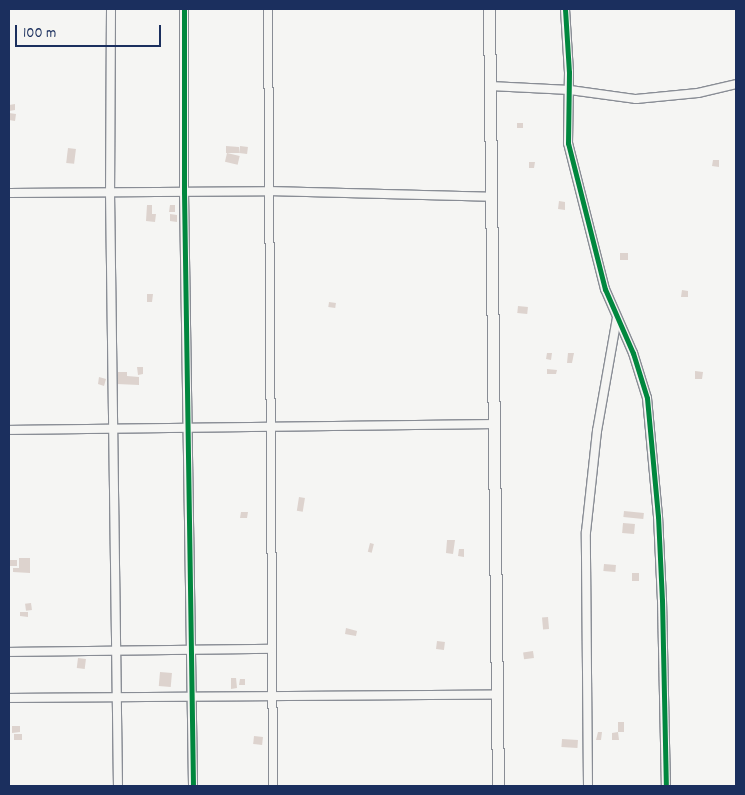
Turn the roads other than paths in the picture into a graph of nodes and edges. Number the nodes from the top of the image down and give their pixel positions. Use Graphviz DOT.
graph roads {
  1 [pos="111,9"];
  2 [pos="184,9"];
  3 [pos="268,9"];
  4 [pos="489,9"];
  5 [pos="566,9"];
  6 [pos="736,84"];
  7 [pos="490,86"];
  8 [pos="570,90"];
  9 [pos="268,191"];
  10 [pos="110,192"];
  11 [pos="184,192"];
  12 [pos="9,193"];
  13 [pos="491,197"];
  14 [pos="617,318"];
  15 [pos="493,424"];
  16 [pos="189,427"];
  17 [pos="270,427"];
  18 [pos="115,429"];
  19 [pos="9,430"];
  20 [pos="191,649"];
  21 [pos="272,649"];
  22 [pos="116,651"];
  23 [pos="9,652"];
  24 [pos="496,695"];
  25 [pos="192,697"];
  26 [pos="272,697"];
  27 [pos="9,698"];
  28 [pos="117,698"];
  29 [pos="118,786"];
  30 [pos="193,786"];
  31 [pos="273,786"];
  32 [pos="498,786"];
  33 [pos="588,786"];
  34 [pos="666,786"];
  1 -- 10 [label="street"];
  2 -- 11 [label="street"];
  3 -- 9 [label="street"];
  4 -- 7 [label="street"];
  5 -- 8 [label="street"];
  6 -- 8 [label="street"];
  7 -- 8 [label="street"];
  7 -- 13 [label="street"];
  8 -- 14 [label="street"];
  9 -- 11 [label="street"];
  9 -- 13 [label="street"];
  9 -- 17 [label="street"];
  10 -- 11 [label="street"];
  10 -- 12 [label="street"];
  10 -- 18 [label="street"];
  11 -- 16 [label="street"];
  13 -- 15 [label="street"];
  14 -- 33 [label="street"];
  14 -- 34 [label="street"];
  15 -- 17 [label="street"];
  15 -- 24 [label="street"];
  16 -- 17 [label="street"];
  16 -- 18 [label="street"];
  16 -- 20 [label="street"];
  17 -- 21 [label="street"];
  18 -- 19 [label="street"];
  18 -- 22 [label="street"];
  20 -- 21 [label="street"];
  20 -- 22 [label="street"];
  20 -- 25 [label="street"];
  21 -- 26 [label="street"];
  22 -- 23 [label="street"];
  22 -- 28 [label="street"];
  24 -- 26 [label="street"];
  24 -- 32 [label="street"];
  25 -- 26 [label="street"];
  25 -- 28 [label="street"];
  25 -- 30 [label="street"];
  26 -- 31 [label="street"];
  27 -- 28 [label="street"];
  28 -- 29 [label="street"];
}
